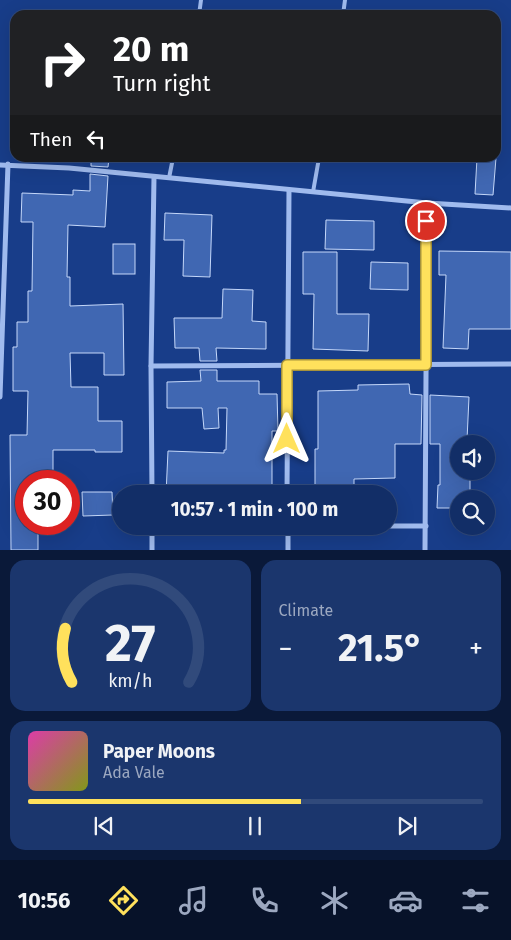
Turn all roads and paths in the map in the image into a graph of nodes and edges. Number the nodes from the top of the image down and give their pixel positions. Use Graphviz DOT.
graph roads {
  1 [pos="172,162"];
  2 [pos="318,162"];
  3 [pos="0,164"];
  4 [pos="8,164"];
  5 [pos="154,177"];
  6 [pos="169,178"];
  7 [pos="289,190"];
  8 [pos="313,192"];
  9 [pos="426,203"];
  10 [pos="511,208"];
  11 [pos="1,336"];
  12 [pos="511,364"];
  13 [pos="287,365"];
  14 [pos="426,365"];
  15 [pos="151,366"];
  16 [pos="0,398"];
  17 [pos="152,485"];
  18 [pos="288,485"];
  19 [pos="397,526"];
  20 [pos="426,526"];
  21 [pos="152,535"];
  22 [pos="288,535"];
  23 [pos="152,550"];
  24 [pos="288,550"];
  25 [pos="425,550"];
  1 -- 6 [label="lane"];
  2 -- 8 [label="lane"];
  3 -- 4 [label="street"];
  4 -- 5 [label="street"];
  4 -- 11 [label="street"];
  5 -- 6 [label="street"];
  5 -- 15 [label="street"];
  6 -- 7 [label="street"];
  7 -- 8 [label="street"];
  7 -- 13 [label="street"];
  8 -- 9 [label="street"];
  9 -- 10 [label="street"];
  9 -- 14 [label="street"];
  11 -- 16 [label="street"];
  12 -- 14 [label="street"];
  13 -- 14 [label="street"];
  13 -- 15 [label="street"];
  13 -- 18 [label="street"];
  14 -- 20 [label="street"];
  15 -- 17 [label="street"];
  19 -- 20 [label="street"];
  20 -- 25 [label="street"];
  21 -- 23 [label="street"];
  22 -- 24 [label="street"];
}
